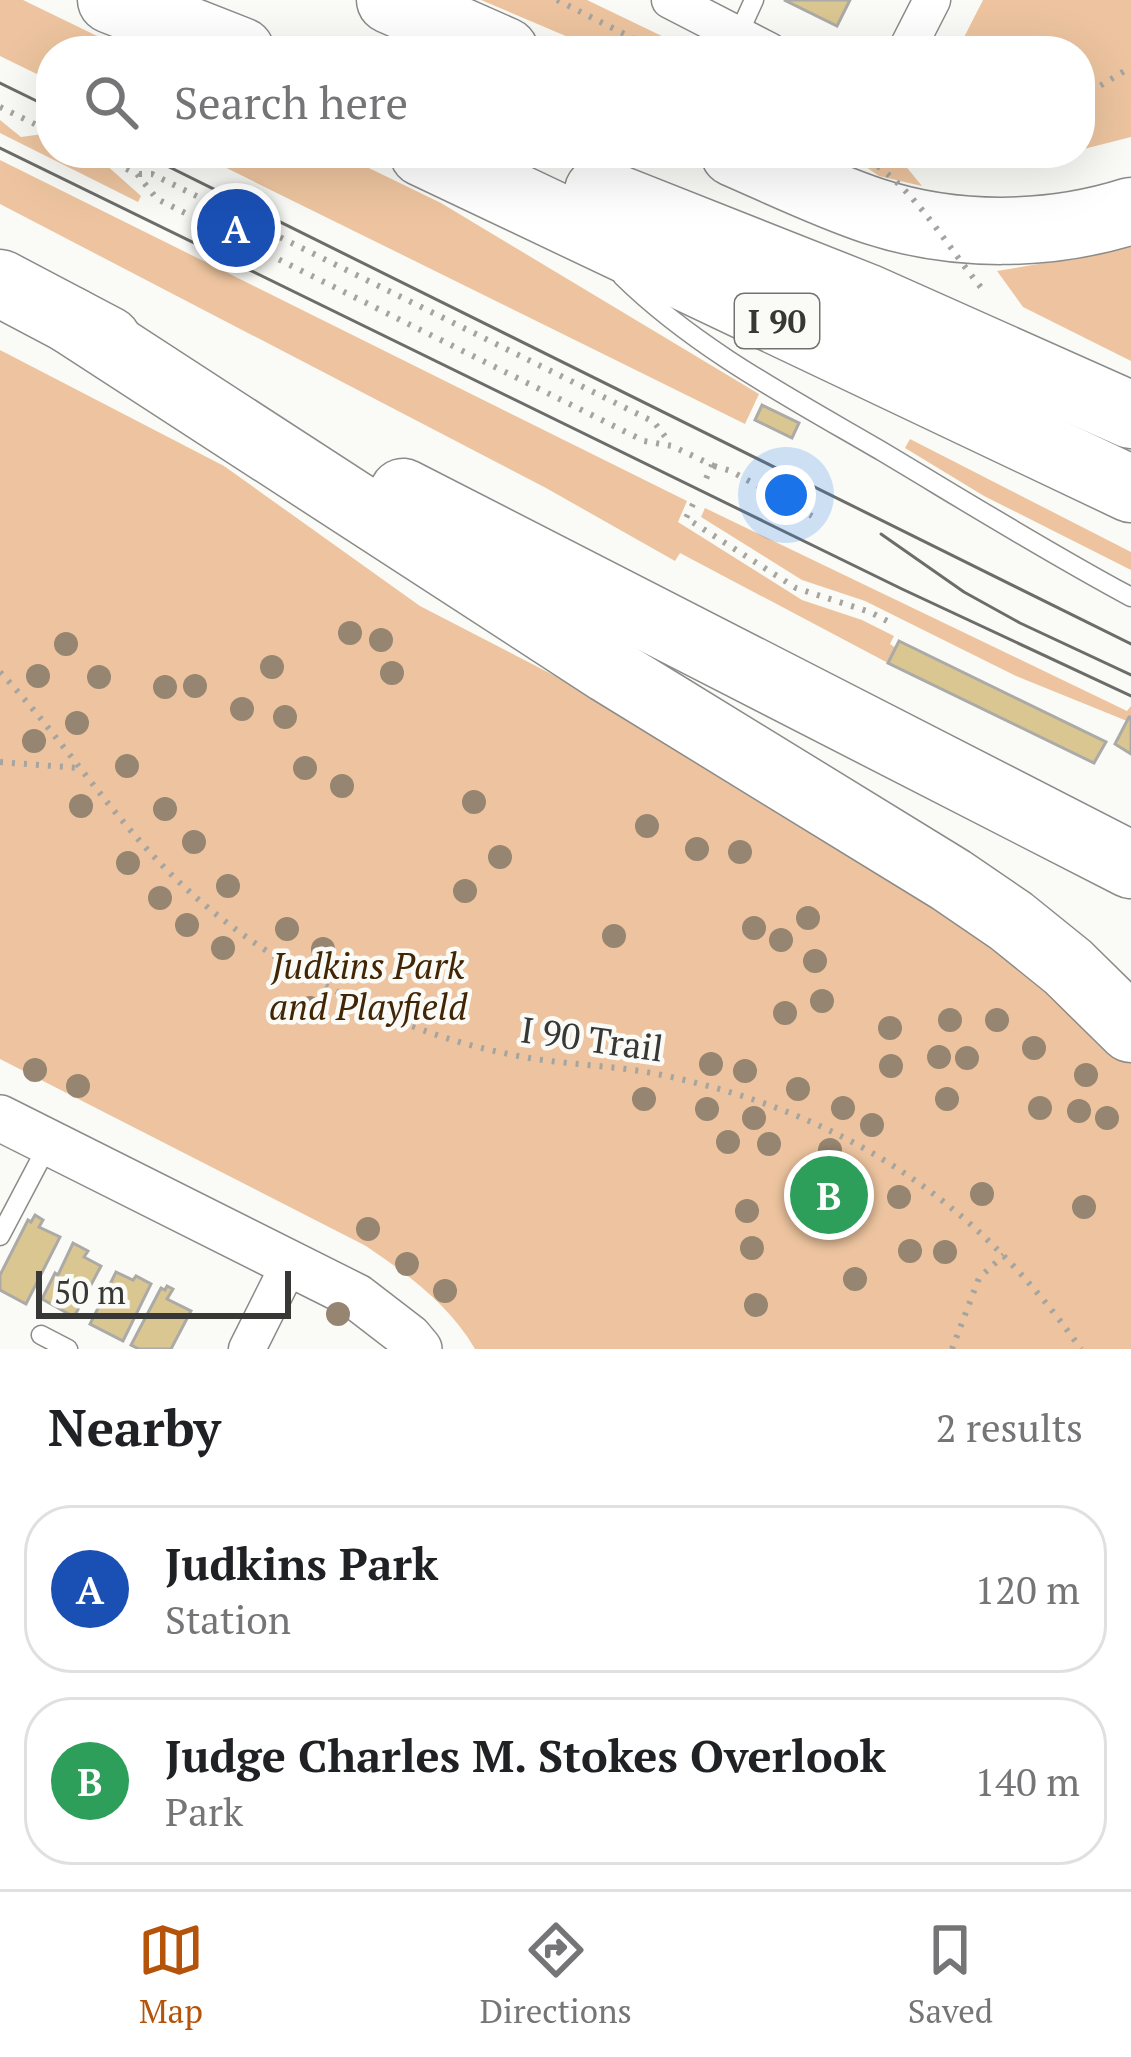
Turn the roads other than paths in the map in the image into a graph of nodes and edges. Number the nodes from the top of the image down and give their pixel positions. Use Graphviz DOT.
graph roads {
  1 [pos="110,0"];
  2 [pos="390,0"];
  3 [pos="670,0"];
  4 [pos="754,0"];
  5 [pos="932,0"];
  6 [pos="183,36"];
  7 [pos="202,36"];
  8 [pos="471,36"];
  9 [pos="740,36"];
  10 [pos="754,36"];
  11 [pos="914,36"];
  12 [pos="456,168"];
  13 [pos="538,168"];
  14 [pos="768,168"];
  15 [pos="1131,211"];
  16 [pos="586,230"];
  17 [pos="0,283"];
  18 [pos="70,320"];
  19 [pos="1131,415"];
  20 [pos="1131,489"];
  21 [pos="1131,597"];
  22 [pos="1131,865"];
  23 [pos="1131,1029"];
  24 [pos="0,1118"];
  25 [pos="49,1143"];
  26 [pos="0,1236"];
  27 [pos="290,1263"];
  28 [pos="41,1335"];
  29 [pos="68,1349"];
  30 [pos="247,1349"];
  31 [pos="419,1349"];
  1 -- 6 [label="highway"];
  1 -- 7 [label="highway"];
  2 -- 8 [label="highway"];
  3 -- 9 [label="street"];
  4 -- 10 [label="lane"];
  5 -- 11 [label="street"];
  12 -- 16 [label="highway, I 90"];
  13 -- 19 [label="highway"];
  14 -- 15 [label="highway"];
  16 -- 20 [label="highway, I 90"];
  16 -- 21 [label="lane"];
  17 -- 18 [label="highway"];
  18 -- 22 [label="highway"];
  18 -- 23 [label="highway"];
  24 -- 25 [label="street"];
  25 -- 26 [label="lane"];
  25 -- 27 [label="street"];
  27 -- 30 [label="street"];
  27 -- 31 [label="street"];
  28 -- 29 [label="lane"];
}
